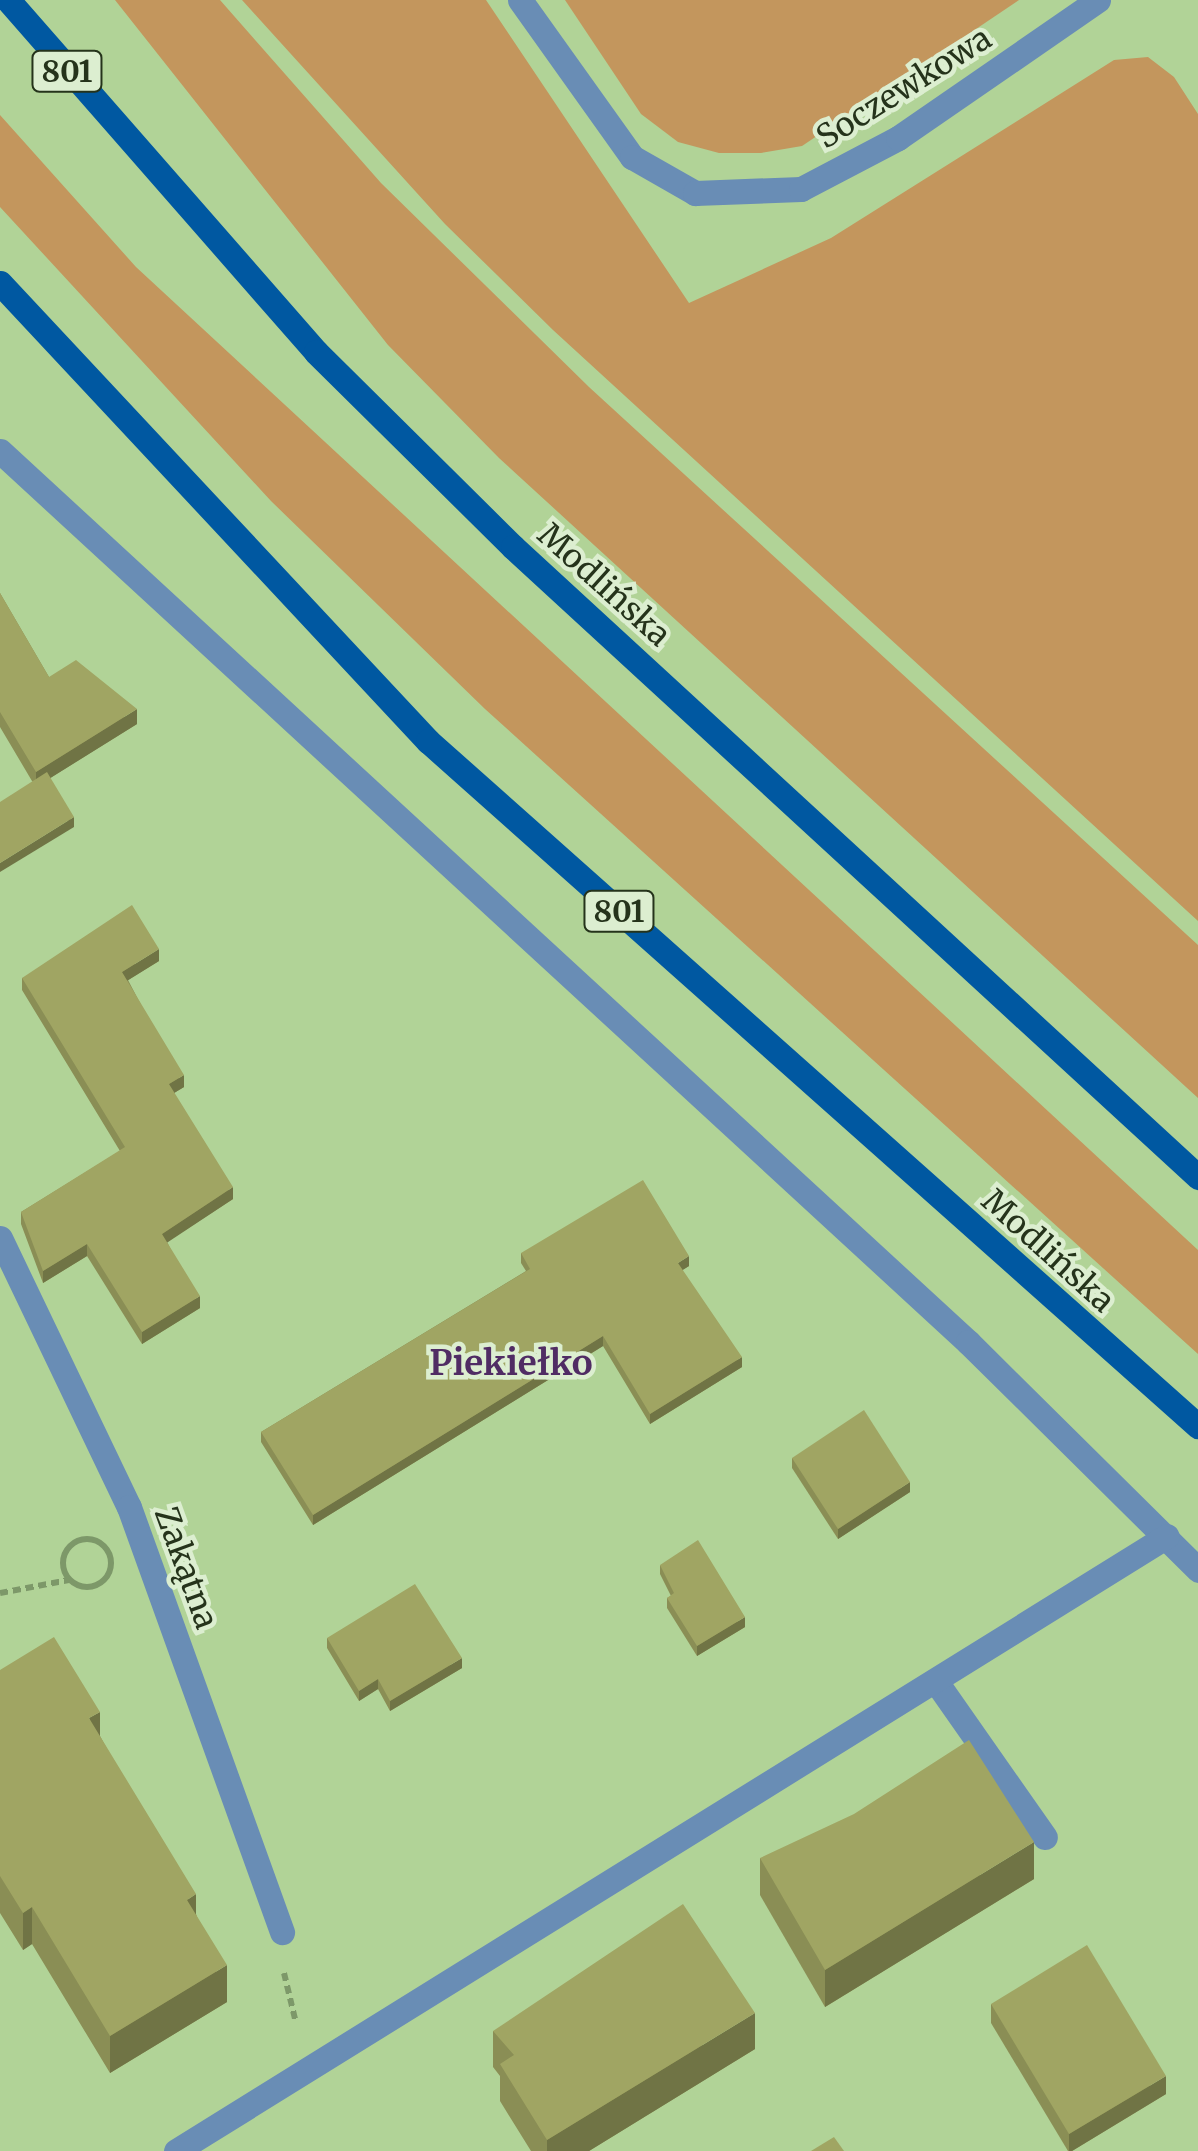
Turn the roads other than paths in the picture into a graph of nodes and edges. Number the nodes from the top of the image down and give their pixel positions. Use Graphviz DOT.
graph roads {
  1 [pos="8,0"];
  2 [pos="520,0"];
  3 [pos="1098,0"];
  4 [pos="0,283"];
  5 [pos="0,451"];
  6 [pos="1128,1107"];
  7 [pos="1198,1165"];
  8 [pos="1198,1176"];
  9 [pos="0,1238"];
  10 [pos="1157,1392"];
  11 [pos="1198,1426"];
  12 [pos="1198,1436"];
  13 [pos="1167,1536"];
  14 [pos="1198,1570"];
  15 [pos="936,1683"];
  16 [pos="1045,1837"];
  17 [pos="282,1932"];
  18 [pos="176,2151"];
  1 -- 6 [label="main road, Modlińska / 801"];
  2 -- 3 [label="street, Soczewkowa"];
  4 -- 10 [label="main road, Modlińska / 801"];
  5 -- 13 [label="street"];
  6 -- 7 [label="main road"];
  6 -- 8 [label="main road, Modlińska / 801"];
  9 -- 17 [label="street, Zakątna"];
  10 -- 11 [label="main road, Modlińska / 801"];
  10 -- 12 [label="main road"];
  13 -- 14 [label="street"];
  13 -- 15 [label="street"];
  15 -- 16 [label="street"];
  15 -- 18 [label="street"];
}
